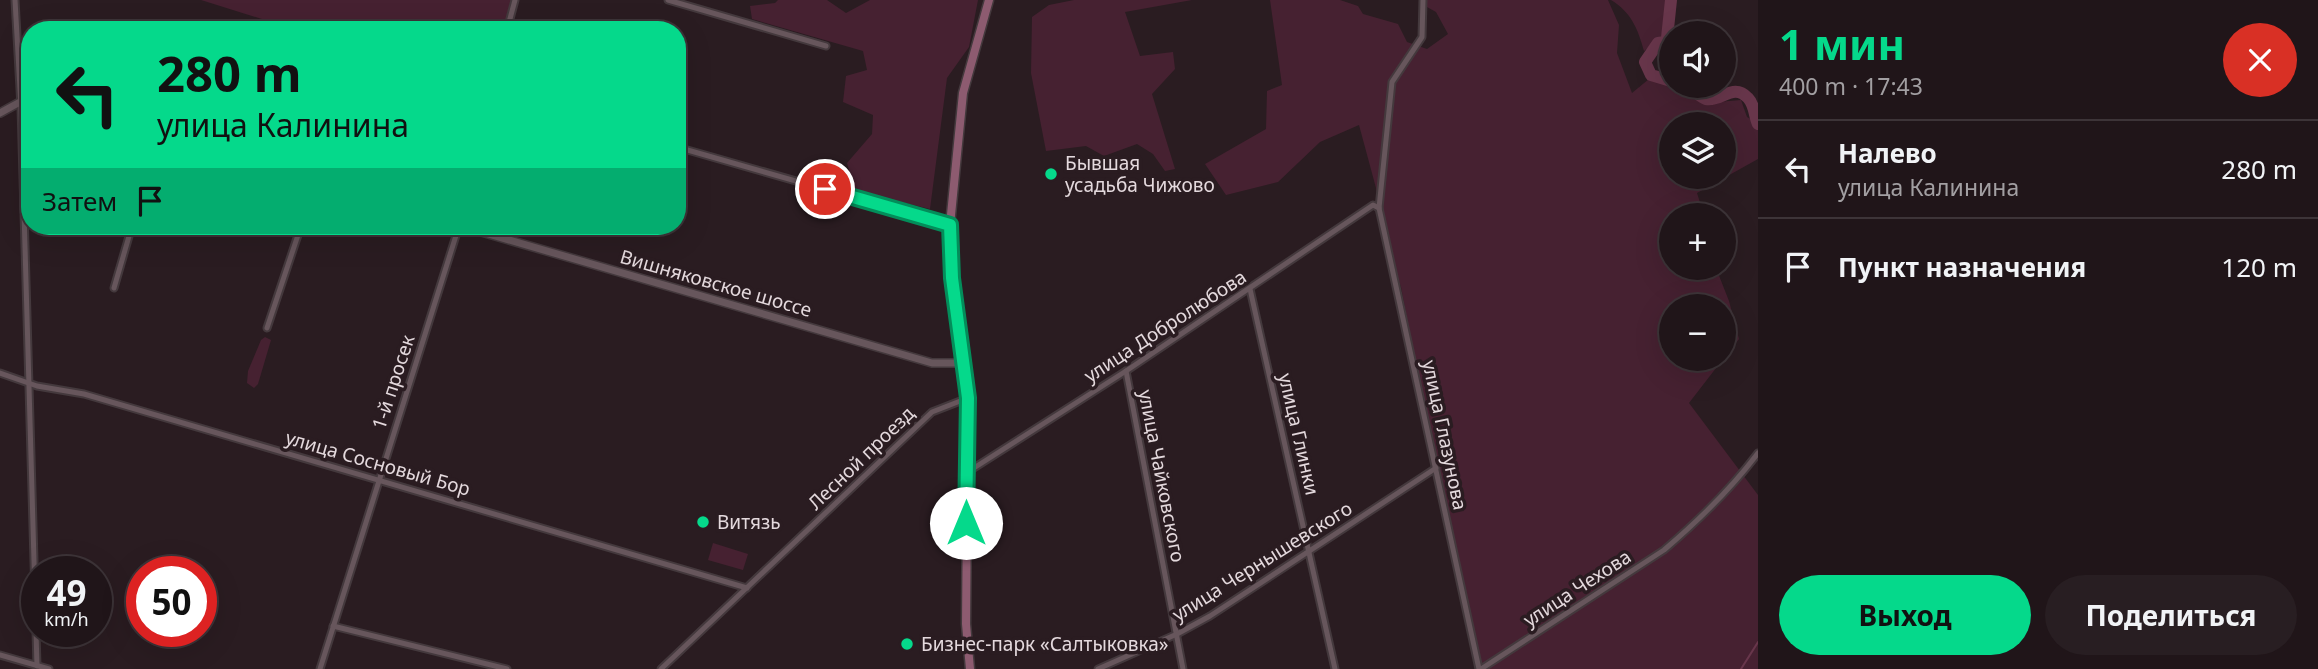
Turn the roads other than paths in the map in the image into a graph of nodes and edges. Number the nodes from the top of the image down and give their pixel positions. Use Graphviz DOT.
graph roads {
  1 [pos="15,0"];
  2 [pos="515,0"];
  3 [pos="668,0"];
  4 [pos="989,0"];
  5 [pos="1423,0"];
  6 [pos="509,21"];
  7 [pos="826,46"];
  8 [pos="20,102"];
  9 [pos="0,114"];
  10 [pos="21,137"];
  11 [pos="686,150"];
  12 [pos="1379,208"];
  13 [pos="950,225"];
  14 [pos="24,235"];
  15 [pos="129,235"];
  16 [pos="299,235"];
  17 [pos="457,235"];
  18 [pos="491,235"];
  19 [pos="114,288"];
  20 [pos="1250,289"];
  21 [pos="267,328"];
  22 [pos="963,363"];
  23 [pos="1126,371"];
  24 [pos="0,373"];
  25 [pos="28,383"];
  26 [pos="968,398"];
  27 [pos="1758,453"];
  28 [pos="1436,468"];
  29 [pos="966,473"];
  30 [pos="378,480"];
  31 [pos="1310,551"];
  32 [pos="747,588"];
  33 [pos="333,626"];
  34 [pos="1177,634"];
  35 [pos="0,655"];
  36 [pos="37,666"];
  37 [pos="49,669"];
  38 [pos="320,669"];
  39 [pos="507,669"];
  40 [pos="661,669"];
  41 [pos="970,669"];
  42 [pos="1098,669"];
  43 [pos="1184,669"];
  44 [pos="1335,669"];
  45 [pos="1480,669"];
  1 -- 8 [label="street"];
  2 -- 6 [label="street"];
  3 -- 7 [label="street"];
  4 -- 13 [label="main road"];
  5 -- 12 [label="street, улица Глазунова"];
  8 -- 9 [label="street"];
  8 -- 10 [label="street"];
  11 -- 13 [label="street"];
  12 -- 20 [label="street, улица Добролюбова"];
  12 -- 28 [label="street, улица Глазунова"];
  13 -- 22 [label="main road"];
  14 -- 25 [label="street"];
  15 -- 19 [label="street"];
  16 -- 21 [label="street"];
  17 -- 30 [label="street, 1-й просек"];
  18 -- 22 [label="street, Вишняковское шоссе"];
  20 -- 23 [label="street, улица Добролюбова"];
  20 -- 31 [label="street, улица Глинки"];
  22 -- 26 [label="main road"];
  23 -- 29 [label="street, улица Добролюбова"];
  23 -- 34 [label="street, улица Чайковского"];
  24 -- 25 [label="street, улица Сосновый Бор"];
  25 -- 30 [label="street, улица Сосновый Бор"];
  25 -- 36 [label="street"];
  26 -- 29 [label="main road"];
  26 -- 32 [label="street, Лесной проезд"];
  27 -- 45 [label="street, улица Чехова"];
  28 -- 31 [label="street, улица Чернышевского"];
  28 -- 45 [label="street, улица Глазунова"];
  29 -- 41 [label="main road"];
  30 -- 32 [label="street, улица Сосновый Бор"];
  30 -- 33 [label="street, 1-й просек"];
  31 -- 34 [label="street, улица Чернышевского"];
  31 -- 44 [label="street, улица Глинки"];
  32 -- 40 [label="street, Лесной проезд"];
  33 -- 38 [label="street, 1-й просек"];
  33 -- 39 [label="street"];
  34 -- 42 [label="street, улица Чернышевского"];
  34 -- 43 [label="street, улица Чайковского"];
  35 -- 36 [label="street"];
  36 -- 37 [label="street"];
}
